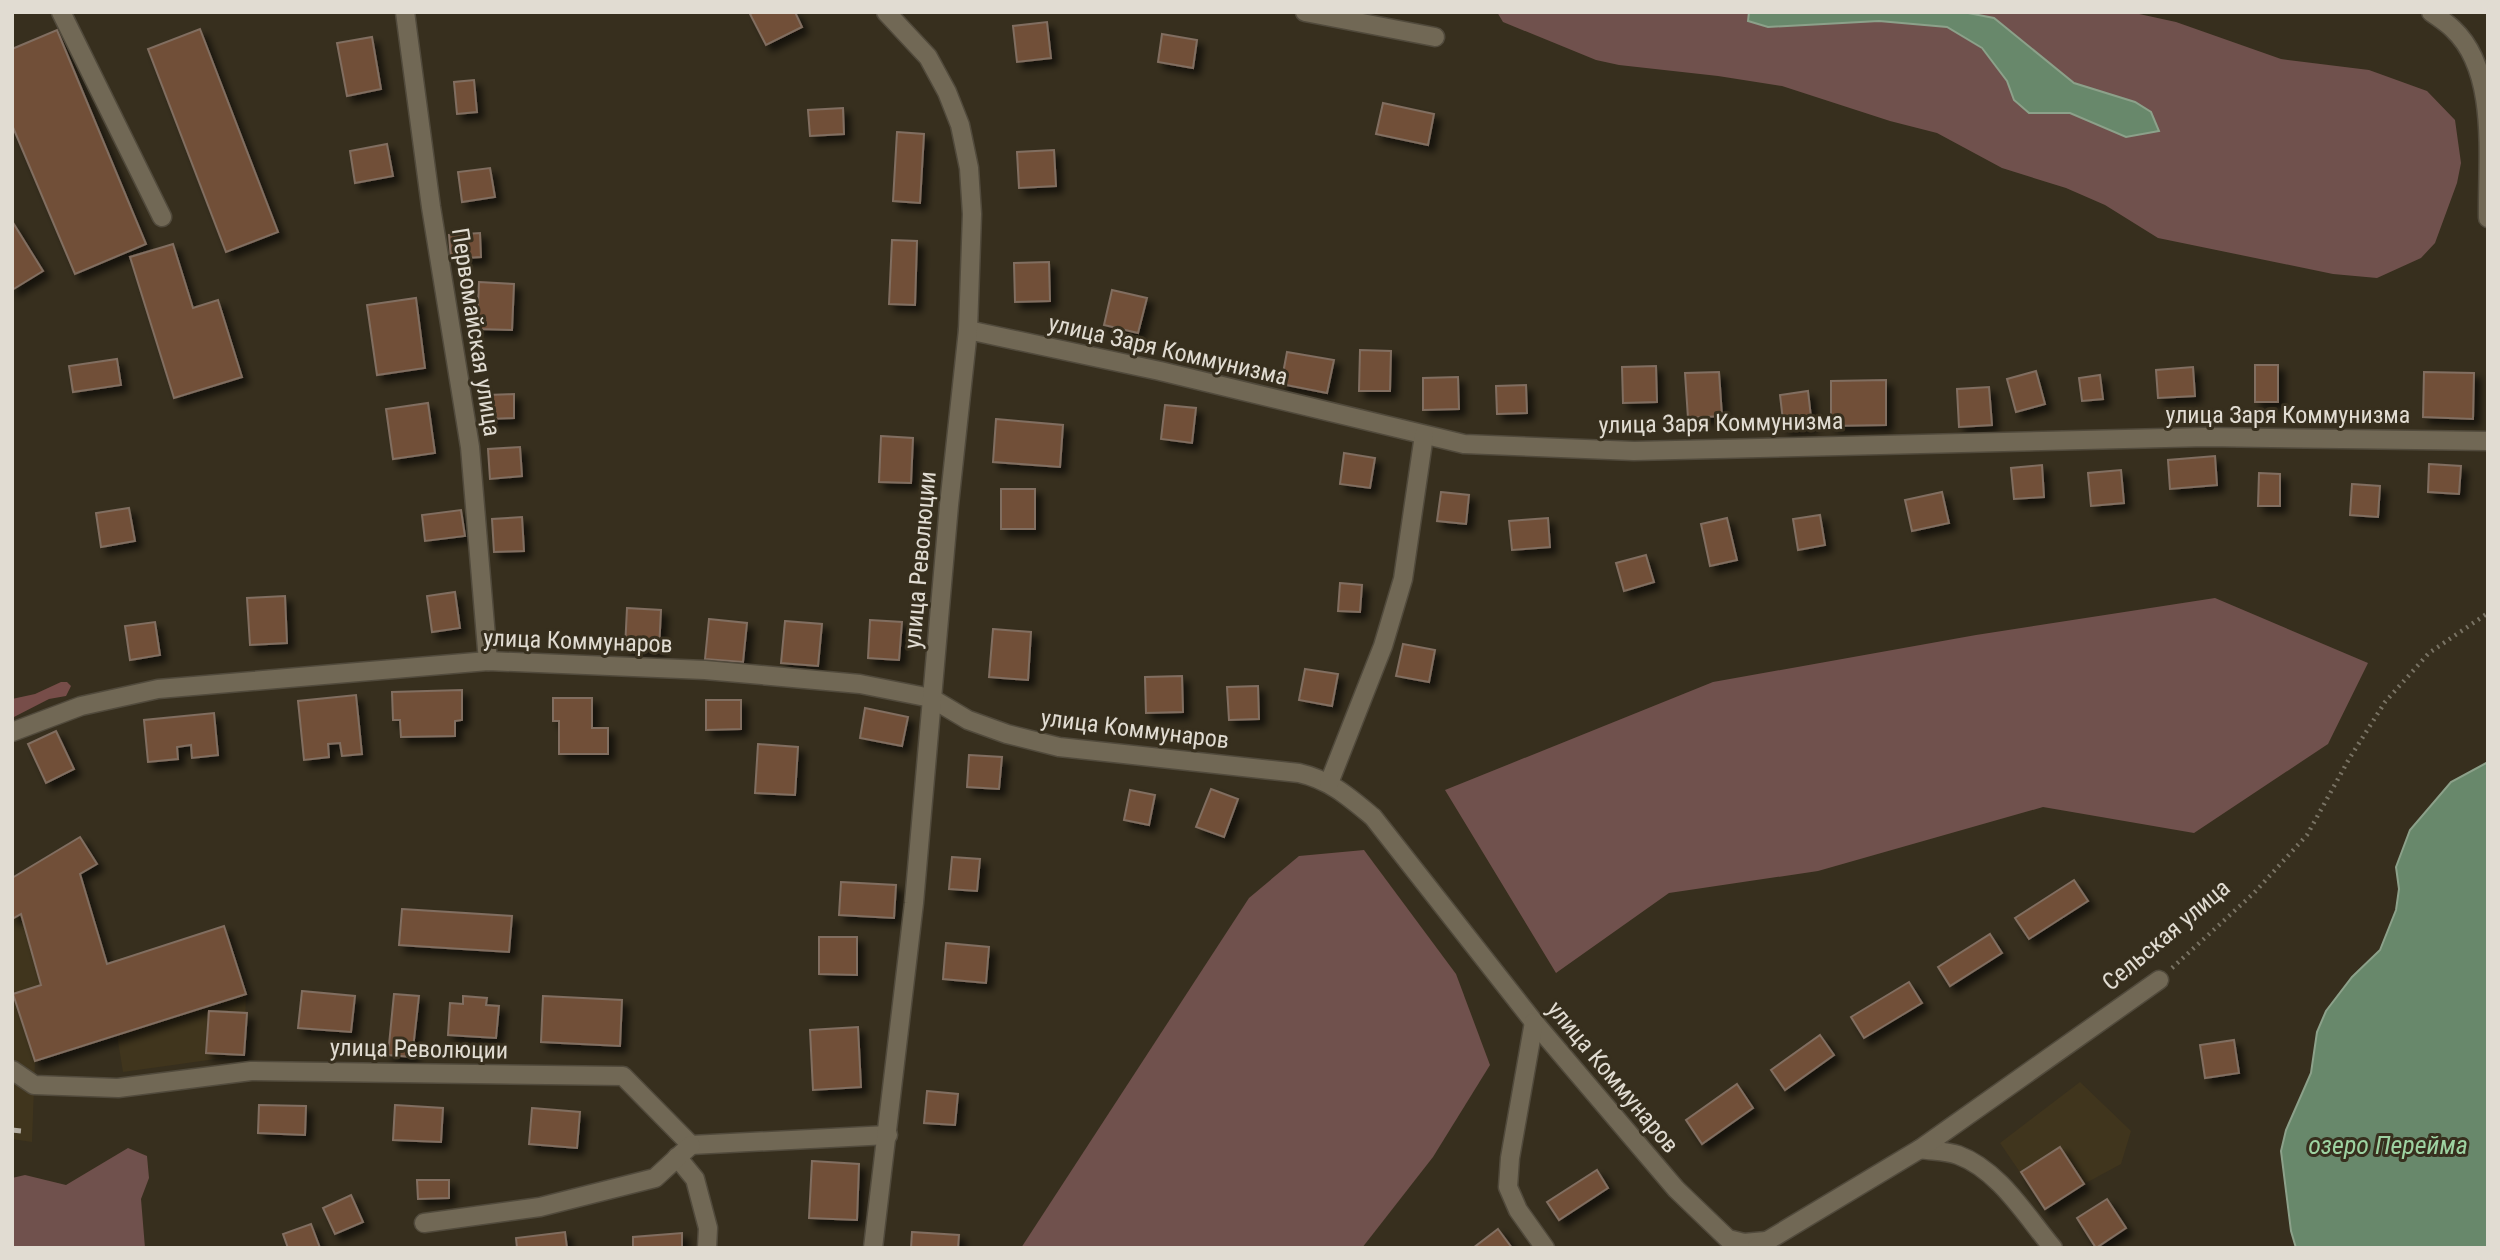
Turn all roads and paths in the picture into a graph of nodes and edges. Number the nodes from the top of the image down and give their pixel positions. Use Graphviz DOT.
graph roads {
  1 [pos="61,12"];
  2 [pos="405,12"];
  3 [pos="886,12"];
  4 [pos="1305,12"];
  5 [pos="2431,12"];
  6 [pos="1435,37"];
  7 [pos="162,218"];
  8 [pos="2488,218"];
  9 [pos="968,330"];
  10 [pos="1424,435"];
  11 [pos="2488,441"];
  12 [pos="2488,613"];
  13 [pos="488,661"];
  14 [pos="931,698"];
  15 [pos="12,732"];
  16 [pos="1329,783"];
  17 [pos="2159,980"];
  18 [pos="1534,1022"];
  19 [pos="12,1070"];
  20 [pos="888,1135"];
  21 [pos="1920,1149"];
  22 [pos="684,1151"];
  23 [pos="424,1223"];
  24 [pos="1721,1244"];
  25 [pos="1761,1244"];
  26 [pos="707,1248"];
  27 [pos="873,1248"];
  28 [pos="1545,1248"];
  29 [pos="2053,1248"];
  1 -- 7 [label="street"];
  2 -- 13 [label="street, Первомайская улица"];
  3 -- 9 [label="street, улица Революции"];
  4 -- 6 [label="street"];
  5 -- 8 [label="street"];
  9 -- 10 [label="street, улица Заря Коммунизма"];
  9 -- 14 [label="street, улица Революции"];
  10 -- 11 [label="street, улица Заря Коммунизма"];
  10 -- 16 [label="street"];
  12 -- 17 [label="path, Сельская улица"];
  13 -- 14 [label="street, улица Коммунаров"];
  13 -- 15 [label="street, улица Коммунаров"];
  14 -- 16 [label="street, улица Коммунаров"];
  14 -- 20 [label="street, улица Революции"];
  16 -- 18 [label="street, улица Коммунаров"];
  17 -- 21 [label="street, Сельская улица"];
  18 -- 24 [label="street, улица Коммунаров"];
  18 -- 28 [label="street"];
  19 -- 22 [label="street, улица Революции"];
  20 -- 22 [label="street"];
  20 -- 27 [label="street, улица Революции"];
  21 -- 25 [label="street, Сельская улица"];
  21 -- 29 [label="street"];
  22 -- 23 [label="street"];
  22 -- 26 [label="street, улица Революции"];
  24 -- 25 [label="street, улица Коммунаров"];
}
